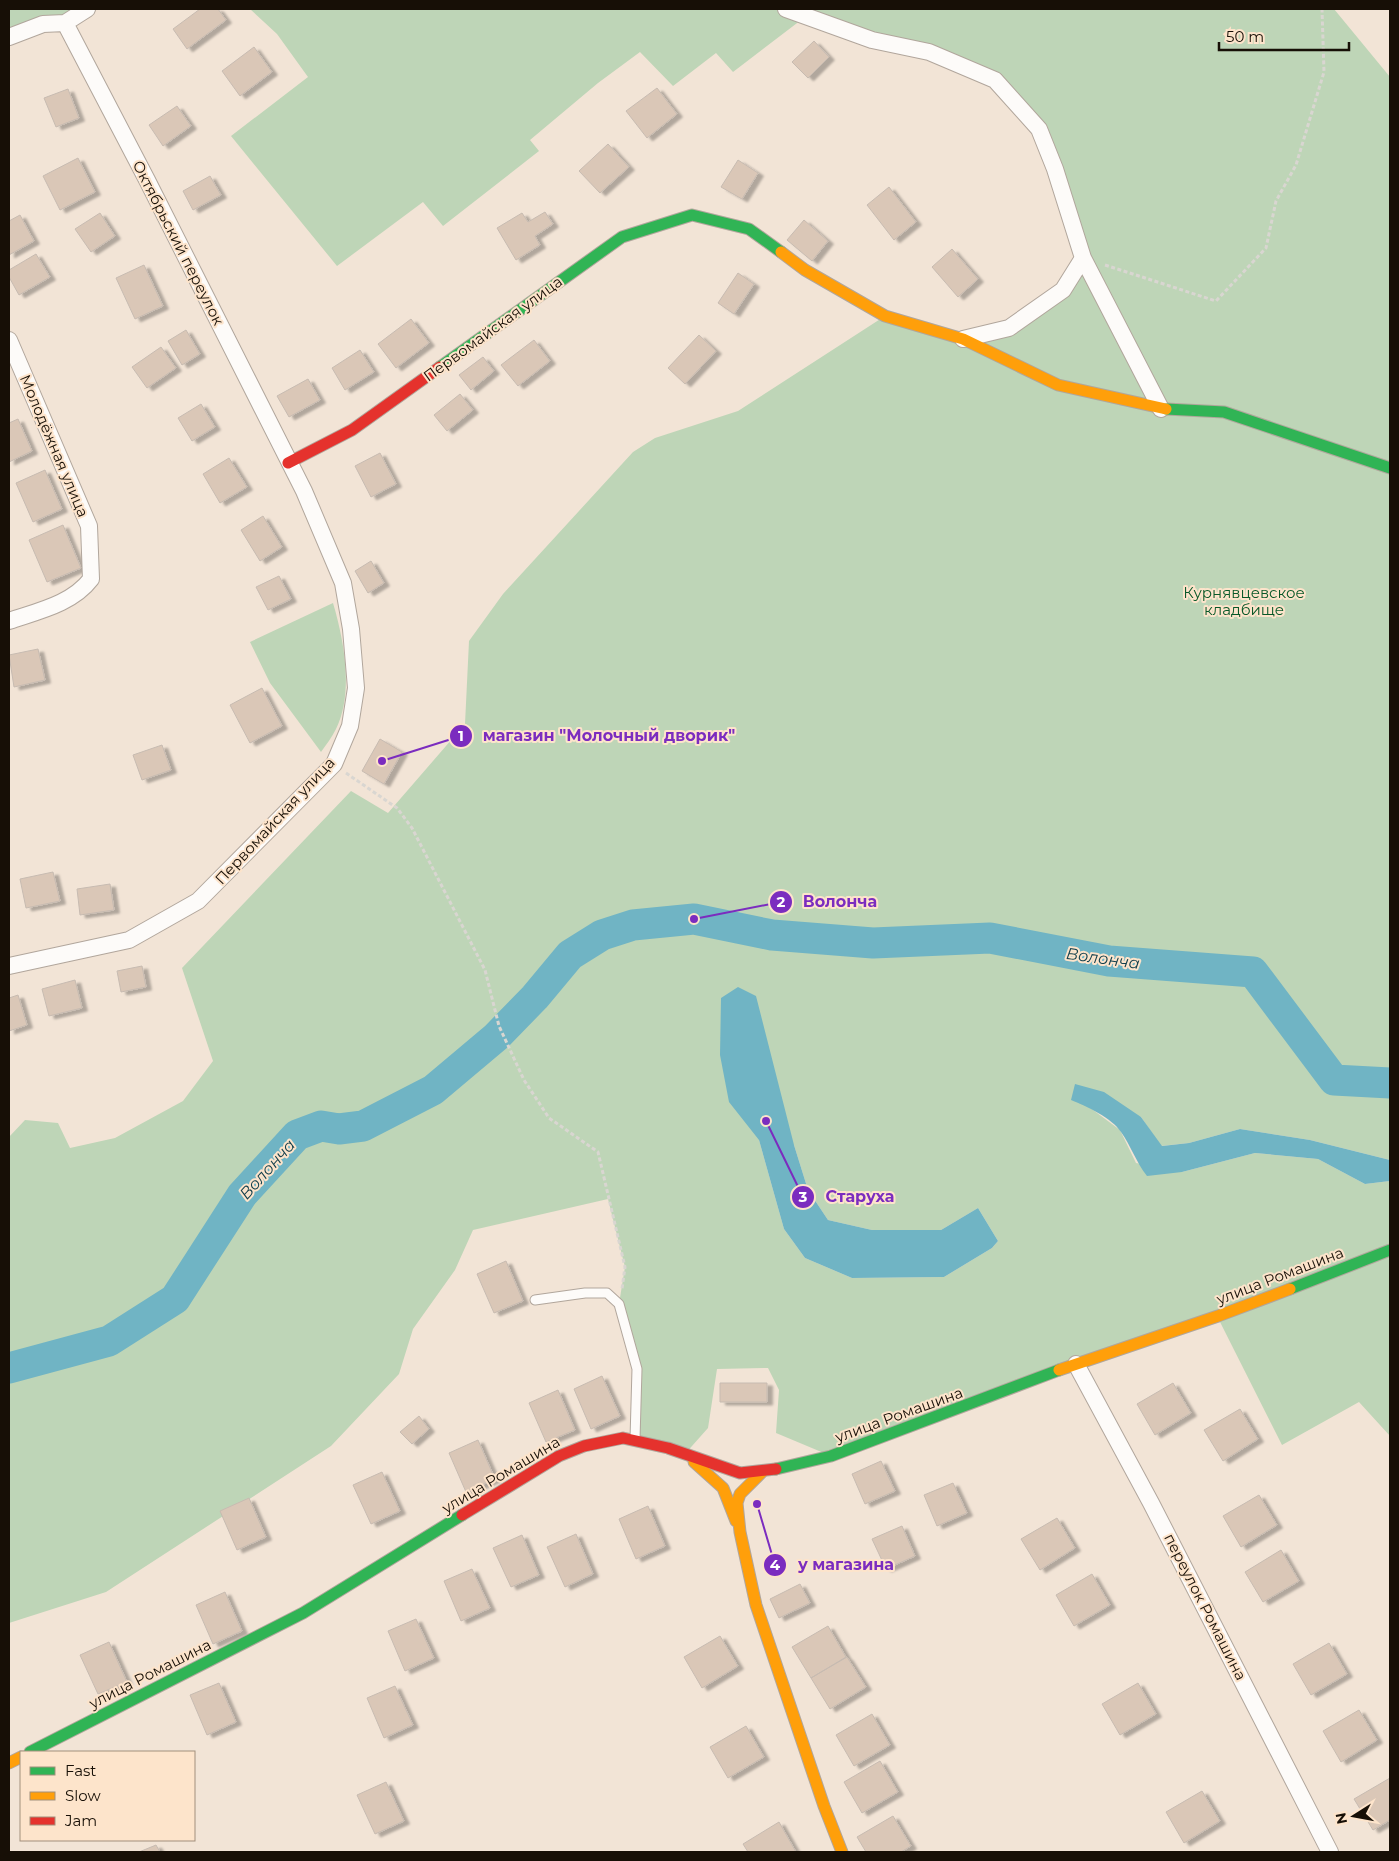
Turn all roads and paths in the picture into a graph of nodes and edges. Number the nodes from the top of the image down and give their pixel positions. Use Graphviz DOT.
graph roads {
  1 [pos="87,9"];
  2 [pos="786,9"];
  3 [pos="1322,9"];
  4 [pos="65,23"];
  5 [pos="9,37"];
  6 [pos="1083,258"];
  7 [pos="963,339"];
  8 [pos="9,340"];
  9 [pos="1162,409"];
  10 [pos="288,463"];
  11 [pos="1390,468"];
  12 [pos="9,621"];
  13 [pos="334,764"];
  14 [pos="9,966"];
  15 [pos="1390,1250"];
  16 [pos="535,1300"];
  17 [pos="619,1304"];
  18 [pos="1076,1364"];
  19 [pos="635,1439"];
  20 [pos="684,1455"];
  21 [pos="762,1472"];
  22 [pos="740,1532"];
  23 [pos="32,1751"];
  24 [pos="842,1852"];
  25 [pos="1330,1852"];
  1 -- 4 [label="street"];
  2 -- 6 [label="street"];
  3 -- 6 [label="path"];
  4 -- 5 [label="street"];
  4 -- 10 [label="street, Октябрьский переулок"];
  6 -- 7 [label="street, Первомайская улица"];
  6 -- 9 [label="street"];
  7 -- 9 [label="street"];
  7 -- 10 [label="street, Первомайская улица"];
  8 -- 12 [label="street, Молодёжная улица"];
  9 -- 11 [label="street"];
  10 -- 13 [label="street, Первомайская улица"];
  13 -- 14 [label="street, Первомайская улица"];
  13 -- 17 [label="path"];
  15 -- 18 [label="street, улица Ромашина"];
  16 -- 17 [label="lane"];
  17 -- 19 [label="lane"];
  18 -- 21 [label="street, улица Ромашина"];
  18 -- 25 [label="street, переулок Ромашина"];
  19 -- 20 [label="street, улица Ромашина"];
  19 -- 23 [label="street, улица Ромашина"];
  20 -- 21 [label="street, улица Ромашина"];
  20 -- 22 [label="street"];
  21 -- 22 [label="street"];
  22 -- 24 [label="street"];
}
